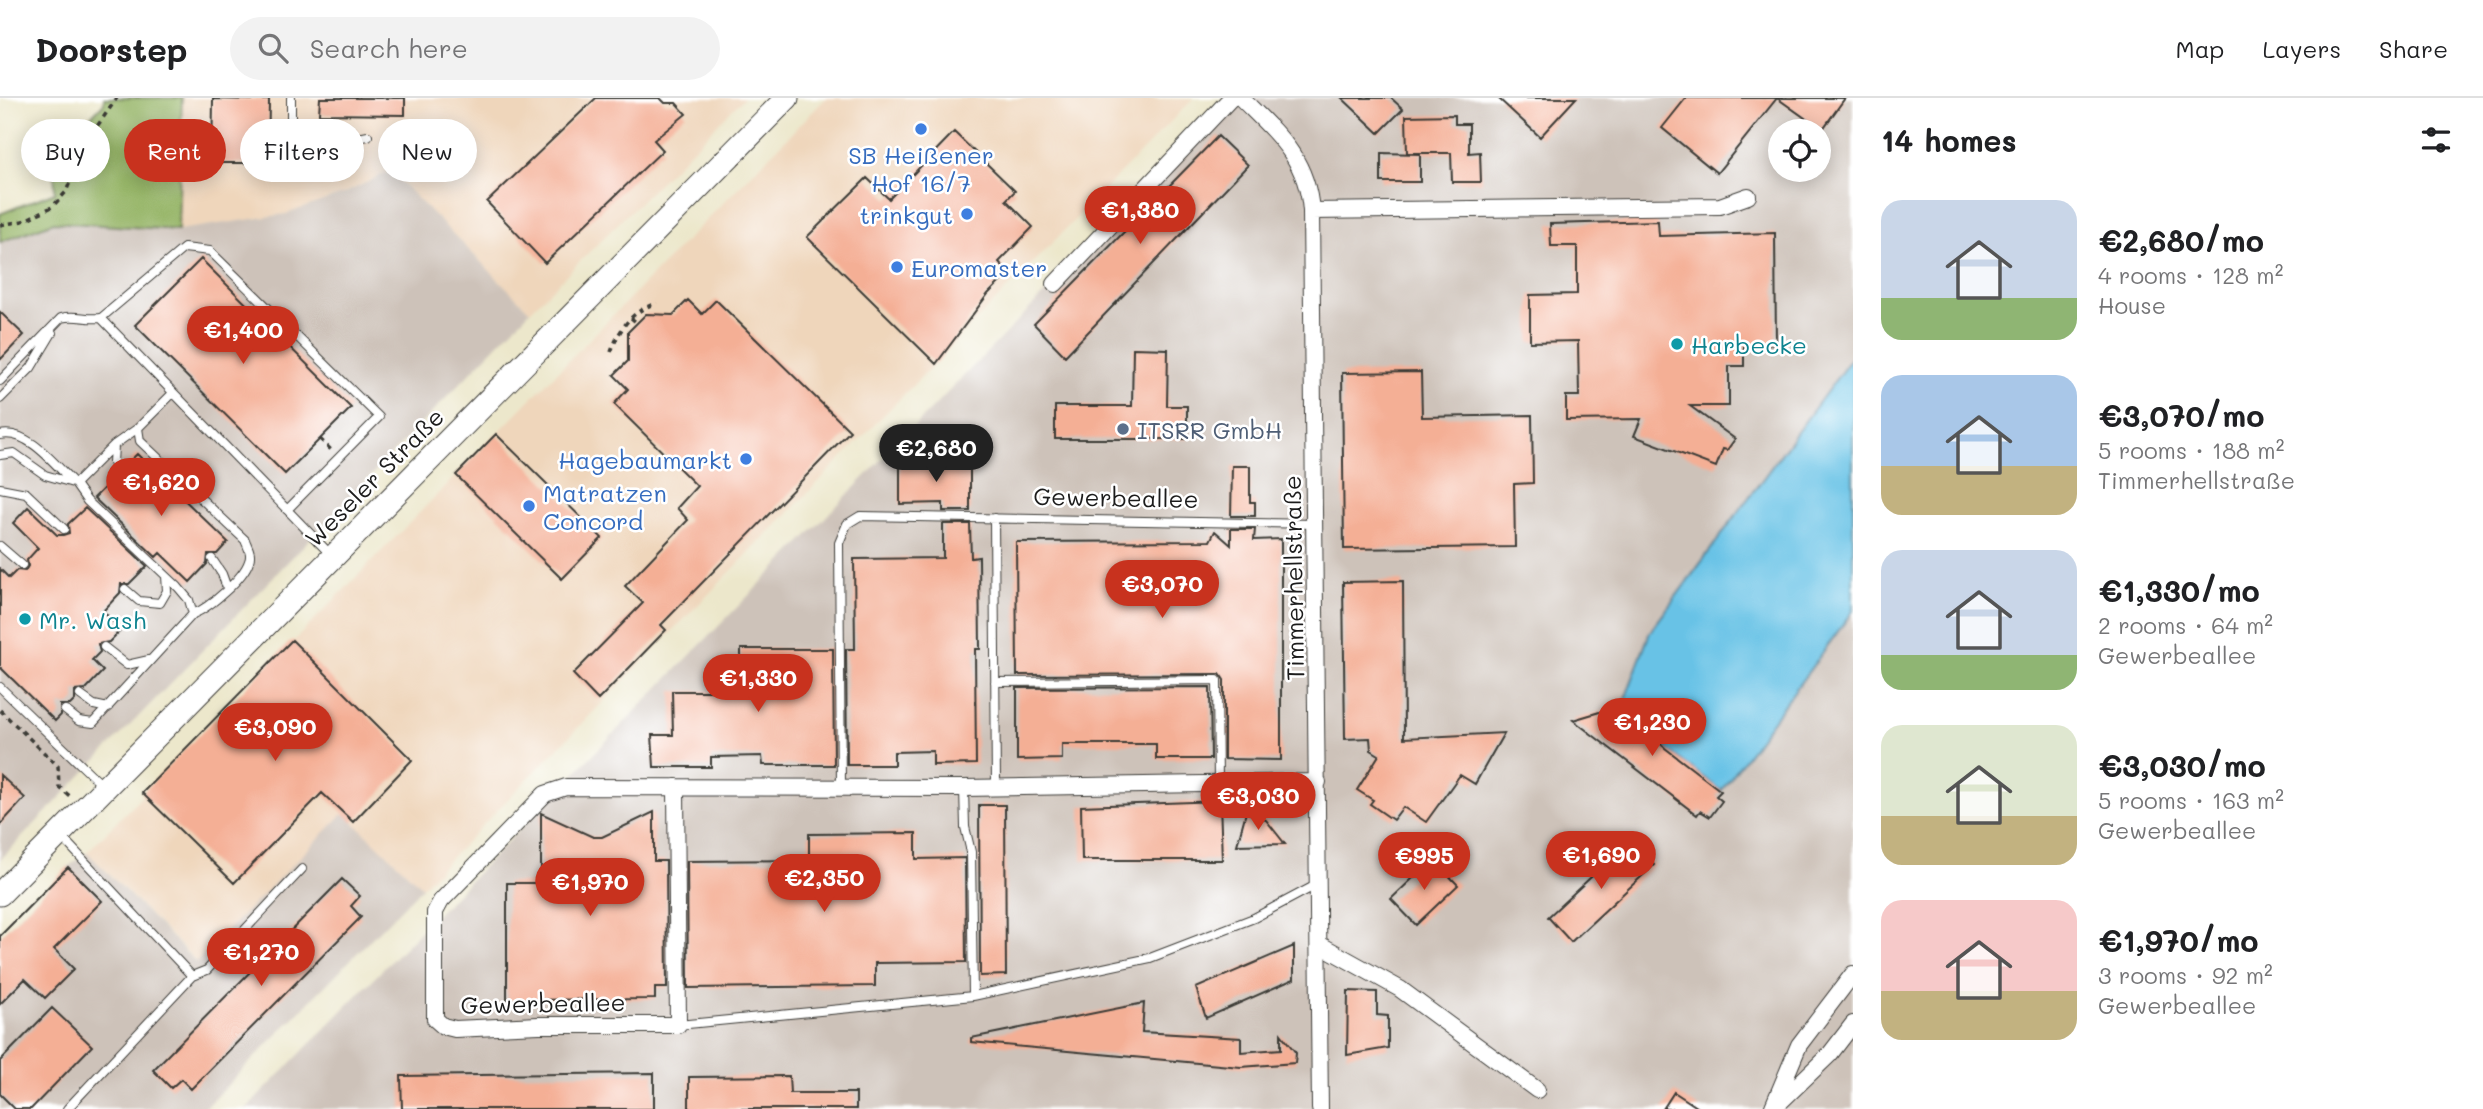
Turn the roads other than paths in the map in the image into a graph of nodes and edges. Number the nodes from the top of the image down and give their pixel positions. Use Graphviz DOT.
graph roads {
  1 [pos="291,98"];
  2 [pos="787,98"];
  3 [pos="1231,98"];
  4 [pos="1241,98"];
  5 [pos="368,136"];
  6 [pos="1748,196"];
  7 [pos="1311,211"];
  8 [pos="1055,284"];
  9 [pos="61,318"];
  10 [pos="101,318"];
  11 [pos="0,381"];
  12 [pos="173,393"];
  13 [pos="0,398"];
  14 [pos="138,428"];
  15 [pos="0,435"];
  16 [pos="114,445"];
  17 [pos="0,455"];
  18 [pos="120,471"];
  19 [pos="75,484"];
  20 [pos="0,488"];
  21 [pos="287,510"];
  22 [pos="994,518"];
  23 [pos="1315,524"];
  24 [pos="64,529"];
  25 [pos="0,546"];
  26 [pos="332,556"];
  27 [pos="212,559"];
  28 [pos="22,565"];
  29 [pos="166,576"];
  30 [pos="226,587"];
  31 [pos="125,589"];
  32 [pos="193,614"];
  33 [pos="104,647"];
  34 [pos="150,659"];
  35 [pos="995,682"];
  36 [pos="0,687"];
  37 [pos="80,695"];
  38 [pos="108,708"];
  39 [pos="65,710"];
  40 [pos="1318,782"];
  41 [pos="1218,784"];
  42 [pos="841,786"];
  43 [pos="104,787"];
  44 [pos="676,787"];
  45 [pos="996,787"];
  46 [pos="964,788"];
  47 [pos="58,833"];
  48 [pos="302,869"];
  49 [pos="1318,884"];
  50 [pos="0,894"];
  51 [pos="1319,944"];
  52 [pos="1853,974"];
  53 [pos="192,976"];
  54 [pos="973,996"];
  55 [pos="1853,1024"];
  56 [pos="678,1025"];
  57 [pos="1537,1090"];
  58 [pos="67,1109"];
  59 [pos="1320,1109"];
  60 [pos="1772,1109"];
  1 -- 5 [label="lane"];
  2 -- 26 [label="main road, Weseler Straße"];
  3 -- 8 [label="street"];
  4 -- 7 [label="street, Timmerhellstraße"];
  6 -- 7 [label="street"];
  7 -- 23 [label="street, Timmerhellstraße"];
  9 -- 10 [label="lane"];
  9 -- 11 [label="lane"];
  9 -- 13 [label="lane"];
  10 -- 12 [label="lane"];
  10 -- 21 [label="lane"];
  12 -- 14 [label="lane"];
  12 -- 21 [label="lane"];
  14 -- 16 [label="lane"];
  14 -- 30 [label="lane"];
  15 -- 19 [label="lane"];
  16 -- 18 [label="lane"];
  16 -- 19 [label="lane"];
  17 -- 19 [label="lane"];
  19 -- 29 [label="lane"];
  20 -- 24 [label="lane"];
  21 -- 26 [label="lane"];
  22 -- 23 [label="lane, Gewerbeallee"];
  22 -- 35 [label="lane"];
  22 -- 42 [label="lane, Gewerbeallee"];
  23 -- 40 [label="street, Timmerhellstraße"];
  25 -- 28 [label="lane"];
  26 -- 43 [label="main road, Weseler Straße"];
  27 -- 30 [label="lane"];
  29 -- 31 [label="lane"];
  29 -- 32 [label="lane"];
  30 -- 32 [label="lane"];
  32 -- 34 [label="lane"];
  33 -- 34 [label="lane"];
  34 -- 38 [label="lane"];
  35 -- 41 [label="lane"];
  35 -- 45 [label="lane"];
  36 -- 43 [label="lane"];
  37 -- 38 [label="lane"];
  38 -- 39 [label="lane"];
  40 -- 41 [label="street, Gewerbeallee"];
  40 -- 49 [label="street, Timmerhellstraße"];
  41 -- 45 [label="street, Gewerbeallee"];
  42 -- 44 [label="street, Gewerbeallee"];
  42 -- 46 [label="street, Gewerbeallee"];
  43 -- 47 [label="main road, Weseler Straße"];
  44 -- 56 [label="street"];
  44 -- 56 [label="street, Gewerbeallee"];
  45 -- 46 [label="street, Gewerbeallee"];
  46 -- 54 [label="lane"];
  47 -- 50 [label="main road, Weseler Straße"];
  47 -- 53 [label="lane"];
  48 -- 53 [label="lane"];
  49 -- 51 [label="street, Timmerhellstraße"];
  49 -- 54 [label="lane, Gewerbeallee"];
  51 -- 57 [label="street"];
  51 -- 59 [label="street, Timmerhellstraße"];
  52 -- 60 [label="street"];
  53 -- 58 [label="lane"];
  54 -- 56 [label="lane, Gewerbeallee"];
  55 -- 60 [label="street"];
}
